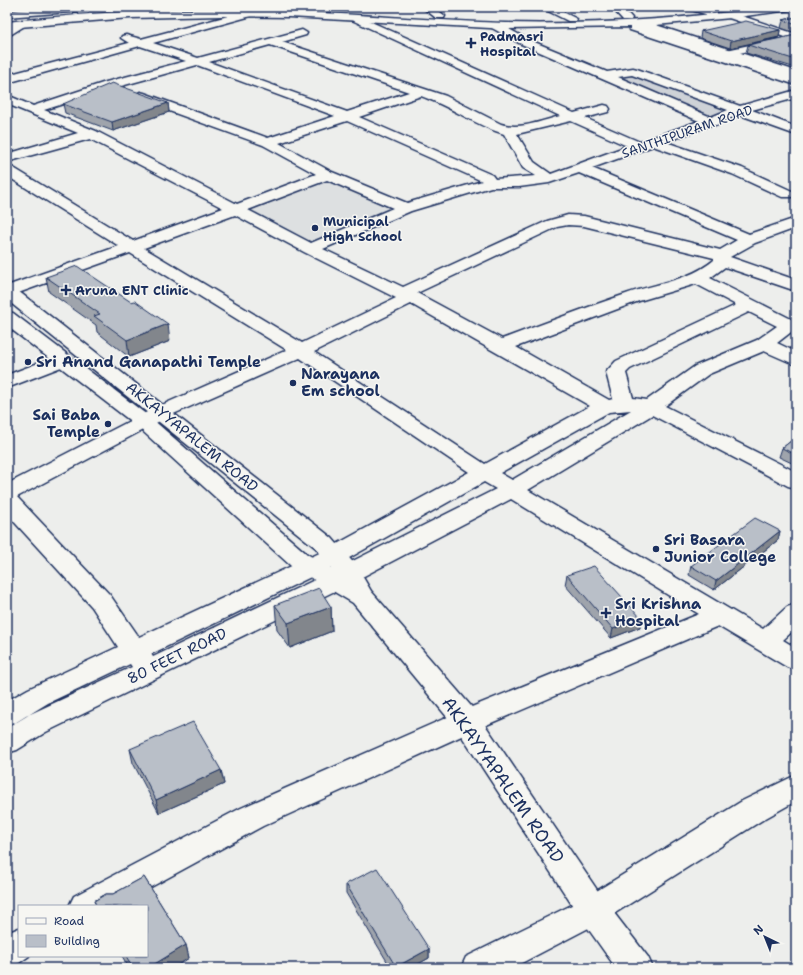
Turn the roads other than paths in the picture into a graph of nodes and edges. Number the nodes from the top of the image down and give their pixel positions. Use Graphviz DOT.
graph roads {
  1 [pos="19,7"];
  2 [pos="427,7"];
  3 [pos="545,7"];
  4 [pos="616,7"];
  5 [pos="692,7"];
  6 [pos="747,7"];
  7 [pos="793,7"];
  8 [pos="236,8"];
  9 [pos="92,9"];
  10 [pos="330,10"];
  11 [pos="30,11"];
  12 [pos="709,12"];
  13 [pos="252,13"];
  14 [pos="7,14"];
  15 [pos="440,16"];
  16 [pos="733,16"];
  17 [pos="7,19"];
  18 [pos="358,19"];
  19 [pos="572,19"];
  20 [pos="627,21"];
  21 [pos="22,23"];
  22 [pos="644,24"];
  23 [pos="7,25"];
  24 [pos="496,26"];
  25 [pos="302,33"];
  26 [pos="7,34"];
  27 [pos="126,38"];
  28 [pos="796,38"];
  29 [pos="269,41"];
  30 [pos="141,43"];
  31 [pos="726,53"];
  32 [pos="197,61"];
  33 [pos="796,74"];
  34 [pos="606,76"];
  35 [pos="7,79"];
  36 [pos="796,81"];
  37 [pos="110,85"];
  38 [pos="422,92"];
  39 [pos="796,94"];
  40 [pos="7,99"];
  41 [pos="604,109"];
  42 [pos="32,110"];
  43 [pos="739,112"];
  44 [pos="573,116"];
  45 [pos="349,117"];
  46 [pos="713,122"];
  47 [pos="509,130"];
  48 [pos="796,131"];
  49 [pos="91,134"];
  50 [pos="268,142"];
  51 [pos="654,142"];
  52 [pos="640,147"];
  53 [pos="7,158"];
  54 [pos="579,168"];
  55 [pos="7,170"];
  56 [pos="327,175"];
  57 [pos="548,179"];
  58 [pos="490,183"];
  59 [pos="787,194"];
  60 [pos="406,208"];
  61 [pos="236,209"];
  62 [pos="796,223"];
  63 [pos="749,240"];
  64 [pos="134,247"];
  65 [pos="310,249"];
  66 [pos="722,258"];
  67 [pos="697,278"];
  68 [pos="796,286"];
  69 [pos="7,292"];
  70 [pos="406,295"];
  71 [pos="749,305"];
  72 [pos="7,317"];
  73 [pos="793,324"];
  74 [pos="764,344"];
  75 [pos="501,346"];
  76 [pos="302,351"];
  77 [pos="796,358"];
  78 [pos="62,360"];
  79 [pos="7,382"];
  80 [pos="615,405"];
  81 [pos="651,407"];
  82 [pos="153,417"];
  83 [pos="484,473"];
  84 [pos="796,482"];
  85 [pos="512,490"];
  86 [pos="7,493"];
  87 [pos="7,500"];
  88 [pos="310,568"];
  89 [pos="344,577"];
  90 [pos="796,613"];
  91 [pos="720,615"];
  92 [pos="764,642"];
  93 [pos="142,660"];
  94 [pos="796,660"];
  95 [pos="7,714"];
  96 [pos="467,721"];
  97 [pos="7,742"];
  98 [pos="796,787"];
  99 [pos="87,905"];
  100 [pos="593,910"];
  101 [pos="18,945"];
  102 [pos="7,952"];
  103 [pos="478,968"];
  104 [pos="636,968"];
  1 -- 11 [label="street"];
  2 -- 15 [label="street"];
  3 -- 19 [label="street"];
  4 -- 20 [label="street"];
  5 -- 12 [label="street"];
  6 -- 12 [label="street"];
  7 -- 16 [label="street"];
  8 -- 9 [label="street"];
  8 -- 10 [label="street"];
  9 -- 11 [label="street"];
  9 -- 17 [label="street"];
  10 -- 15 [label="street"];
  11 -- 14 [label="street"];
  12 -- 20 [label="street"];
  13 -- 18 [label="street"];
  13 -- 21 [label="street"];
  13 -- 30 [label="street"];
  15 -- 19 [label="street"];
  16 -- 22 [label="street"];
  16 -- 28 [label="street"];
  18 -- 24 [label="street"];
  18 -- 44 [label="street"];
  19 -- 20 [label="street"];
  20 -- 22 [label="street"];
  20 -- 24 [label="street"];
  20 -- 36 [label="street"];
  21 -- 23 [label="street"];
  21 -- 26 [label="street"];
  22 -- 31 [label="street"];
  24 -- 34 [label="street"];
  25 -- 29 [label="street"];
  27 -- 30 [label="street"];
  28 -- 31 [label="street"];
  29 -- 32 [label="street"];
  29 -- 38 [label="street"];
  30 -- 32 [label="street"];
  30 -- 35 [label="street"];
  31 -- 33 [label="street"];
  32 -- 37 [label="street"];
  32 -- 45 [label="street"];
  34 -- 43 [label="street"];
  34 -- 46 [label="street"];
  37 -- 42 [label="street"];
  37 -- 50 [label="street"];
  38 -- 45 [label="street"];
  38 -- 47 [label="street"];
  39 -- 43 [label="street, SANTHIPURAM ROAD"];
  40 -- 42 [label="street"];
  41 -- 44 [label="street"];
  42 -- 49 [label="street"];
  43 -- 46 [label="street, SANTHIPURAM ROAD"];
  43 -- 48 [label="street"];
  44 -- 47 [label="street"];
  44 -- 52 [label="street"];
  45 -- 50 [label="street"];
  45 -- 58 [label="street"];
  46 -- 51 [label="street, SANTHIPURAM ROAD"];
  47 -- 57 [label="street"];
  49 -- 53 [label="street"];
  49 -- 61 [label="street"];
  50 -- 56 [label="street"];
  51 -- 52 [label="street, SANTHIPURAM ROAD"];
  51 -- 59 [label="street"];
  52 -- 54 [label="street, SANTHIPURAM ROAD"];
  54 -- 57 [label="street, SANTHIPURAM ROAD"];
  54 -- 63 [label="street"];
  55 -- 64 [label="street"];
  56 -- 60 [label="street"];
  56 -- 61 [label="street"];
  57 -- 58 [label="street, SANTHIPURAM ROAD"];
  58 -- 60 [label="street, SANTHIPURAM ROAD"];
  60 -- 65 [label="street, SANTHIPURAM ROAD"];
  61 -- 64 [label="street"];
  61 -- 65 [label="street"];
  62 -- 63 [label="street"];
  63 -- 66 [label="street"];
  64 -- 69 [label="street"];
  64 -- 76 [label="street"];
  65 -- 70 [label="street"];
  66 -- 67 [label="street"];
  66 -- 68 [label="street"];
  66 -- 70 [label="street"];
  67 -- 71 [label="street"];
  67 -- 75 [label="street"];
  69 -- 82 [label="street, AKKAYYAPALEM ROAD"];
  70 -- 75 [label="street"];
  70 -- 76 [label="street"];
  71 -- 73 [label="street"];
  71 -- 80 [label="street"];
  72 -- 78 [label="street"];
  73 -- 74 [label="street"];
  74 -- 77 [label="street"];
  74 -- 81 [label="street"];
  75 -- 80 [label="street"];
  76 -- 82 [label="street"];
  76 -- 83 [label="street"];
  78 -- 79 [label="street"];
  78 -- 82 [label="street"];
  80 -- 81 [label="street"];
  80 -- 83 [label="street"];
  81 -- 84 [label="street"];
  81 -- 85 [label="street"];
  82 -- 86 [label="street"];
  82 -- 88 [label="street, AKKAYYAPALEM ROAD"];
  82 -- 89 [label="street, AKKAYYAPALEM ROAD"];
  83 -- 85 [label="street"];
  83 -- 89 [label="street"];
  85 -- 89 [label="street"];
  85 -- 91 [label="street"];
  87 -- 93 [label="street"];
  88 -- 89 [label="street, 80 FEET ROAD"];
  88 -- 93 [label="street, 80 FEET ROAD"];
  89 -- 93 [label="street, 80 FEET ROAD"];
  89 -- 96 [label="street, AKKAYYAPALEM ROAD"];
  90 -- 92 [label="street"];
  91 -- 92 [label="street"];
  91 -- 96 [label="street"];
  92 -- 94 [label="street"];
  93 -- 95 [label="street, 80 FEET ROAD"];
  93 -- 97 [label="street, 80 FEET ROAD"];
  96 -- 99 [label="street"];
  96 -- 100 [label="street, AKKAYYAPALEM ROAD"];
  98 -- 100 [label="street"];
  100 -- 103 [label="street"];
  100 -- 104 [label="street, AKKAYYAPALEM ROAD"];
  101 -- 102 [label="street"];
}
